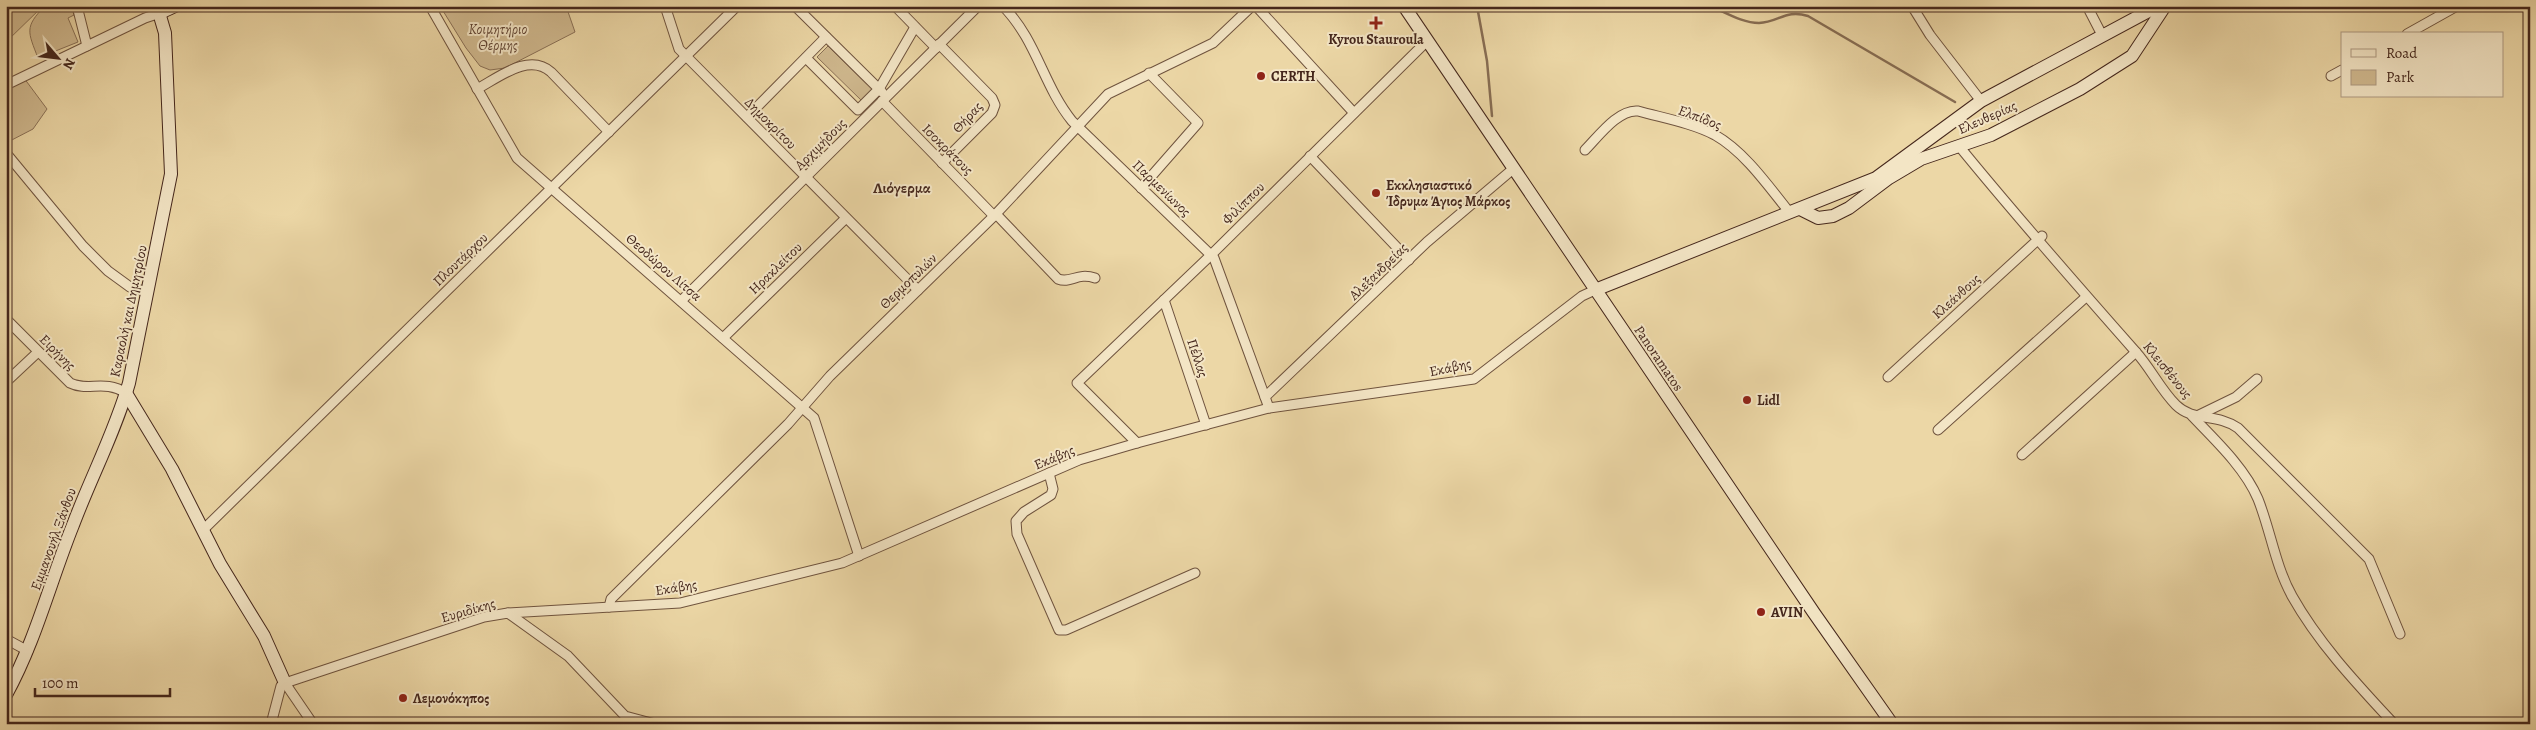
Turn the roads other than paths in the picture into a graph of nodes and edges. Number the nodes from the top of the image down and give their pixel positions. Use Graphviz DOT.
graph roads {
  1 [pos="77,6"];
  2 [pos="175,6"];
  3 [pos="430,6"];
  4 [pos="665,6"];
  5 [pos="738,6"];
  6 [pos="795,6"];
  7 [pos="895,6"];
  8 [pos="978,6"];
  9 [pos="1003,6"];
  10 [pos="1252,6"];
  11 [pos="1256,6"];
  12 [pos="1404,6"];
  13 [pos="1912,6"];
  14 [pos="2087,6"];
  15 [pos="2158,6"];
  16 [pos="2165,6"];
  17 [pos="2457,6"];
  18 [pos="159,10"];
  19 [pos="915,27"];
  20 [pos="2411,32"];
  21 [pos="2102,35"];
  22 [pos="826,37"];
  23 [pos="1427,41"];
  24 [pos="87,46"];
  25 [pos="938,46"];
  26 [pos="686,56"];
  27 [pos="806,58"];
  28 [pos="2341,70"];
  29 [pos="1148,73"];
  30 [pos="2330,76"];
  31 [pos="6,85"];
  32 [pos="477,89"];
  33 [pos="879,89"];
  34 [pos="884,99"];
  35 [pos="1982,101"];
  36 [pos="1354,113"];
  37 [pos="746,117"];
  38 [pos="1077,126"];
  39 [pos="609,132"];
  40 [pos="1958,146"];
  41 [pos="1585,150"];
  42 [pos="6,153"];
  43 [pos="1310,156"];
  44 [pos="942,163"];
  45 [pos="1513,169"];
  46 [pos="806,177"];
  47 [pos="552,188"];
  48 [pos="1141,188"];
  49 [pos="1795,211"];
  50 [pos="995,215"];
  51 [pos="846,218"];
  52 [pos="2040,239"];
  53 [pos="1211,255"];
  54 [pos="1409,260"];
  55 [pos="1095,278"];
  56 [pos="918,290"];
  57 [pos="1595,290"];
  58 [pos="148,292"];
  59 [pos="2086,297"];
  60 [pos="1164,300"];
  61 [pos="681,301"];
  62 [pos="6,320"];
  63 [pos="723,338"];
  64 [pos="38,352"];
  65 [pos="2136,352"];
  66 [pos="1888,377"];
  67 [pos="2257,379"];
  68 [pos="6,382"];
  69 [pos="126,393"];
  70 [pos="1265,397"];
  71 [pos="802,406"];
  72 [pos="1269,408"];
  73 [pos="2194,416"];
  74 [pos="1206,425"];
  75 [pos="1938,430"];
  76 [pos="1137,444"];
  77 [pos="2022,454"];
  78 [pos="1049,474"];
  79 [pos="203,530"];
  80 [pos="859,556"];
  81 [pos="1195,572"];
  82 [pos="609,607"];
  83 [pos="508,613"];
  84 [pos="2400,634"];
  85 [pos="6,639"];
  86 [pos="28,651"];
  87 [pos="285,684"];
  88 [pos="6,694"];
  89 [pos="271,724"];
  90 [pos="313,724"];
  91 [pos="656,724"];
  92 [pos="1892,724"];
  93 [pos="2394,724"];
  1 -- 24 [label="street"];
  2 -- 18 [label="street"];
  3 -- 32 [label="street, Θεοδώρου Λίτσα"];
  4 -- 26 [label="street, Δημοκρίτου"];
  5 -- 26 [label="street, Πλουτάρχου"];
  6 -- 22 [label="street, Ισοκράτους"];
  7 -- 19 [label="street"];
  8 -- 25 [label="street, Αρχιμήδους"];
  9 -- 38 [label="street, Παρμενίωνος"];
  10 -- 29 [label="street, Θερμοπυλών"];
  11 -- 36 [label="street"];
  12 -- 23 [label="street, Panoramatos"];
  13 -- 35 [label="street"];
  14 -- 21 [label="street"];
  15 -- 21 [label="street, Ελευθερίας"];
  16 -- 40 [label="street, Ελευθερίας"];
  17 -- 20 [label="street"];
  18 -- 24 [label="street"];
  18 -- 58 [label="street, Καραολή και Δημητρίου"];
  19 -- 25 [label="street"];
  19 -- 33 [label="street"];
  21 -- 35 [label="street, Ελευθερίας"];
  22 -- 27 [label="street"];
  22 -- 33 [label="street, Ισοκράτους"];
  23 -- 36 [label="street, Φιλίππου"];
  23 -- 45 [label="street, Panoramatos"];
  24 -- 31 [label="street"];
  25 -- 34 [label="street, Αρχιμήδους"];
  25 -- 44 [label="street, Θήρας"];
  26 -- 37 [label="street, Δημοκρίτου"];
  26 -- 39 [label="street, Πλουτάρχου"];
  27 -- 33 [label="street"];
  27 -- 37 [label="street"];
  28 -- 30 [label="street"];
  29 -- 38 [label="street, Θερμοπυλών"];
  29 -- 48 [label="street"];
  32 -- 39 [label="street"];
  32 -- 47 [label="street, Θεοδώρου Λίτσα"];
  33 -- 34 [label="street, Ισοκράτους"];
  34 -- 44 [label="street, Ισοκράτους"];
  34 -- 46 [label="street, Αρχιμήδους"];
  35 -- 49 [label="street, Ελευθερίας"];
  36 -- 43 [label="street, Φιλίππου"];
  37 -- 46 [label="street, Δημοκρίτου"];
  38 -- 48 [label="street, Παρμενίωνος"];
  38 -- 50 [label="street, Θερμοπυλών"];
  39 -- 47 [label="street, Πλουτάρχου"];
  40 -- 49 [label="street, Ελευθερίας"];
  40 -- 52 [label="street, Κλεισθένους"];
  41 -- 49 [label="street, Ελπίδος"];
  42 -- 58 [label="street"];
  43 -- 53 [label="street, Φιλίππου"];
  43 -- 54 [label="street"];
  44 -- 50 [label="street, Ισοκράτους"];
  45 -- 54 [label="street, Αλεξανδρείας"];
  45 -- 57 [label="street, Panoramatos"];
  46 -- 51 [label="street, Δημοκρίτου"];
  46 -- 61 [label="street, Αρχιμήδους"];
  47 -- 61 [label="street, Θεοδώρου Λίτσα"];
  47 -- 79 [label="street, Πλουτάρχου"];
  48 -- 53 [label="street, Παρμενίωνος"];
  49 -- 57 [label="street, Ελευθερίας"];
  50 -- 55 [label="street, Ισοκράτους"];
  50 -- 56 [label="street, Θερμοπυλών"];
  51 -- 56 [label="street, Δημοκρίτου"];
  51 -- 63 [label="street, Ηρακλείτου"];
  52 -- 59 [label="street, Κλεισθένους"];
  52 -- 66 [label="street, Κλεάνθους"];
  53 -- 60 [label="street, Φιλίππου"];
  53 -- 70 [label="street, Παρμενίωνος"];
  54 -- 70 [label="street, Αλεξανδρείας"];
  56 -- 71 [label="street, Θερμοπυλών"];
  57 -- 72 [label="street, Εκάβης"];
  57 -- 92 [label="street, Panoramatos"];
  58 -- 69 [label="street, Καραολή και Δημητρίου"];
  59 -- 65 [label="street, Κλεισθένους"];
  59 -- 75 [label="street"];
  60 -- 74 [label="street, Πέλλας"];
  60 -- 76 [label="street, Φιλίππου"];
  61 -- 63 [label="street, Θεοδώρου Λίτσα"];
  62 -- 64 [label="street, Ειρήνης"];
  63 -- 71 [label="street, Θεοδώρου Λίτσα"];
  64 -- 68 [label="street"];
  64 -- 69 [label="street, Ειρήνης"];
  65 -- 73 [label="street, Κλεισθένους"];
  65 -- 77 [label="street"];
  67 -- 73 [label="street"];
  69 -- 79 [label="street, Καραολή και Δημητρίου"];
  69 -- 86 [label="street, Εμμανουήλ Ξάνθου"];
  70 -- 72 [label="street, Παρμενίωνος"];
  71 -- 80 [label="street, Θεοδώρου Λίτσα"];
  71 -- 82 [label="street, Θερμοπυλών"];
  72 -- 74 [label="street, Εκάβης"];
  73 -- 84 [label="street, Κλεισθένους"];
  73 -- 93 [label="street"];
  74 -- 76 [label="street, Εκάβης"];
  76 -- 78 [label="street, Εκάβης"];
  78 -- 80 [label="street, Εκάβης"];
  78 -- 81 [label="street"];
  79 -- 87 [label="street, Καραολή και Δημητρίου"];
  80 -- 82 [label="street, Εκάβης"];
  82 -- 83 [label="street, Εκάβης"];
  83 -- 87 [label="street, Ευριδίκης"];
  83 -- 91 [label="street, Ευριδίκης"];
  85 -- 86 [label="street"];
  86 -- 88 [label="street, Εμμανουήλ Ξάνθου"];
  87 -- 89 [label="street"];
  87 -- 90 [label="street, Καραολή και Δημητρίου"];
}
